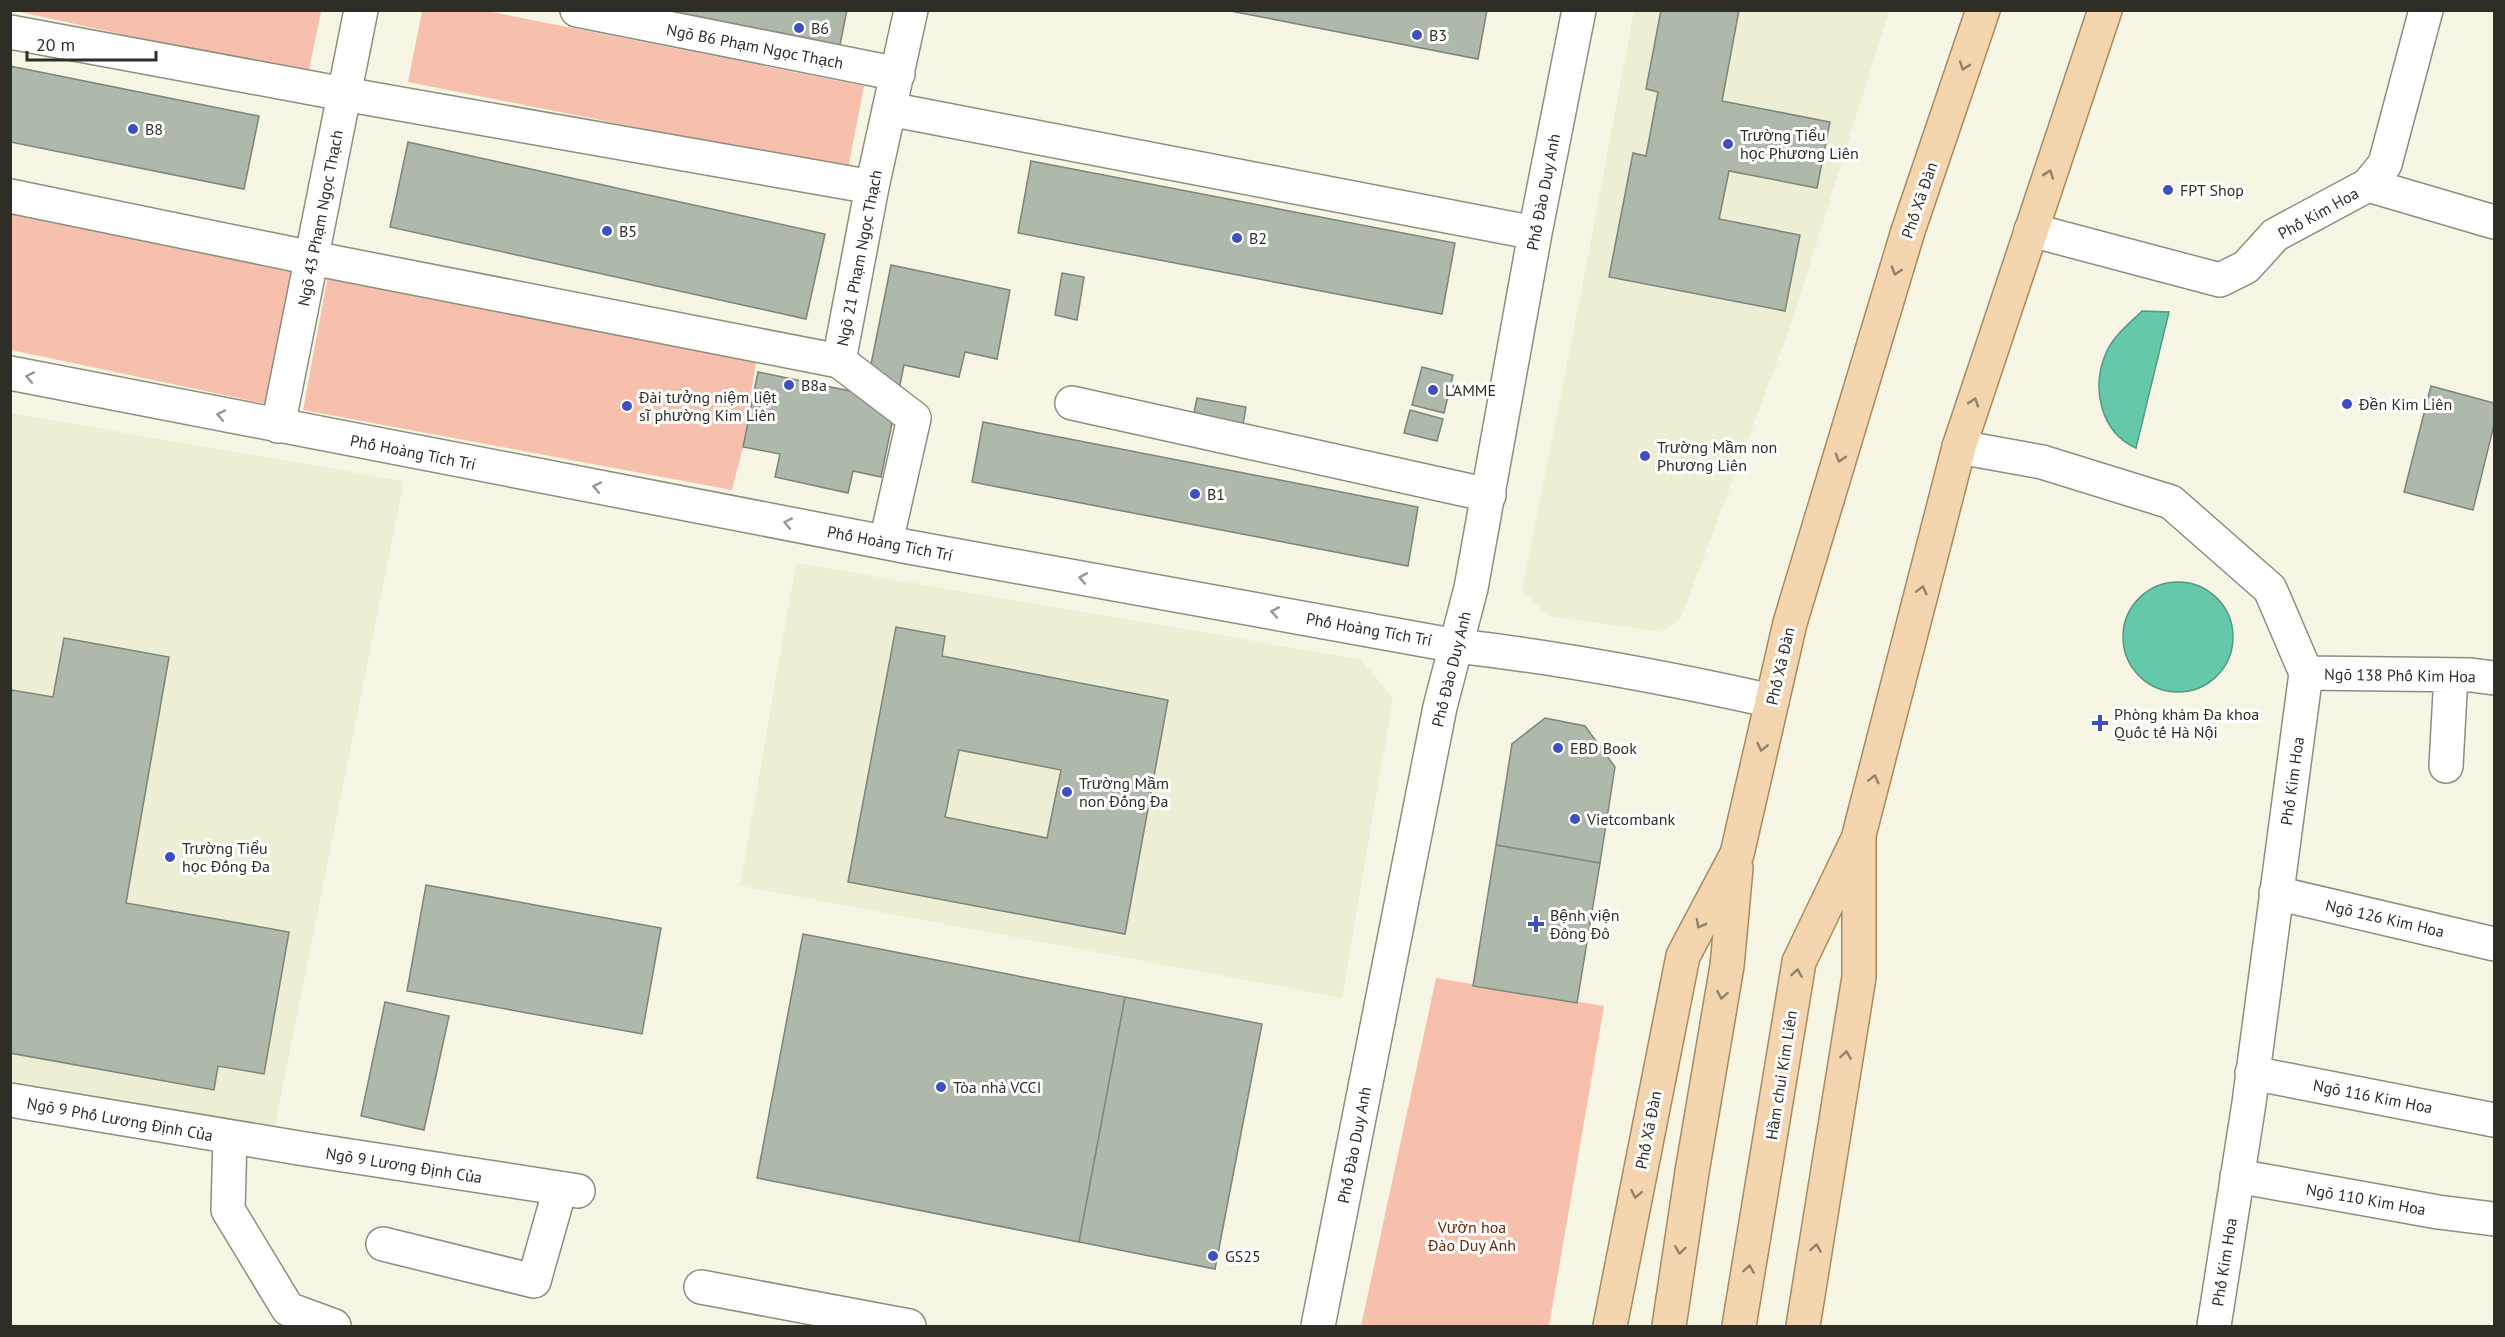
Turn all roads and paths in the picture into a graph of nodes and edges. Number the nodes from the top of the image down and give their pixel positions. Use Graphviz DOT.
graph roads {
  1 [pos="361,10"];
  2 [pos="576,10"];
  3 [pos="911,10"];
  4 [pos="1579,10"];
  5 [pos="1983,10"];
  6 [pos="2105,10"];
  7 [pos="2426,10"];
  8 [pos="10,32"];
  9 [pos="898,74"];
  10 [pos="344,94"];
  11 [pos="890,109"];
  12 [pos="2368,185"];
  13 [pos="872,187"];
  14 [pos="10,196"];
  15 [pos="2494,222"];
  16 [pos="2031,230"];
  17 [pos="1535,233"];
  18 [pos="312,258"];
  19 [pos="839,361"];
  20 [pos="10,373"];
  21 [pos="1072,403"];
  22 [pos="278,426"];
  23 [pos="1959,447"];
  24 [pos="1489,495"];
  25 [pos="886,542"];
  26 [pos="1457,646"];
  27 [pos="2306,673"];
  28 [pos="2451,675"];
  29 [pos="2494,678"];
  30 [pos="1772,701"];
  31 [pos="2446,766"];
  32 [pos="1859,836"];
  33 [pos="1737,854"];
  34 [pos="2277,893"];
  35 [pos="2494,944"];
  36 [pos="2253,1073"];
  37 [pos="10,1100"];
  38 [pos="2494,1120"];
  39 [pos="230,1137"];
  40 [pos="2237,1176"];
  41 [pos="2494,1219"];
  42 [pos="383,1244"];
  43 [pos="701,1287"];
  44 [pos="334,1326"];
  45 [pos="909,1326"];
  46 [pos="1318,1326"];
  47 [pos="1610,1326"];
  48 [pos="1669,1326"];
  49 [pos="1739,1326"];
  50 [pos="1803,1326"];
  51 [pos="2214,1326"];
  1 -- 10 [label="street, Ngõ 43 Phạm Ngọc Thạch"];
  2 -- 9 [label="street, Ngõ B6 Phạm Ngọc Thạch"];
  3 -- 9 [label="street, Ngõ 21 Phạm Ngọc Thạch"];
  4 -- 17 [label="street, Phố Đào Duy Anh"];
  5 -- 30 [label="main road, Phố Xã Đàn, one-way"];
  16 -- 6 [label="main road, one-way"];
  7 -- 12 [label="street, Phố Kim Hoa"];
  8 -- 10 [label="street"];
  9 -- 11 [label="street, Ngõ 21 Phạm Ngọc Thạch"];
  10 -- 13 [label="street"];
  10 -- 18 [label="street, Ngõ 43 Phạm Ngọc Thạch"];
  11 -- 13 [label="street, Ngõ 21 Phạm Ngọc Thạch"];
  11 -- 17 [label="street"];
  12 -- 15 [label="street"];
  12 -- 16 [label="street, Phố Kim Hoa"];
  13 -- 19 [label="street, Ngõ 21 Phạm Ngọc Thạch"];
  14 -- 18 [label="street"];
  23 -- 16 [label="main road, one-way"];
  17 -- 24 [label="street, Phố Đào Duy Anh"];
  18 -- 19 [label="street"];
  18 -- 22 [label="street, Ngõ 43 Phạm Ngọc Thạch"];
  19 -- 25 [label="street, Ngõ 21 Phạm Ngọc Thạch"];
  22 -- 20 [label="street, Phố Hoàng Tích Trí, one-way"];
  21 -- 24 [label="street"];
  25 -- 22 [label="street, Phố Hoàng Tích Trí, one-way"];
  23 -- 27 [label="street"];
  32 -- 23 [label="main road, one-way"];
  24 -- 26 [label="street, Phố Đào Duy Anh"];
  26 -- 25 [label="street, Phố Hoàng Tích Trí, one-way"];
  26 -- 30 [label="street, Phố Hoàng Tích Trí"];
  26 -- 46 [label="street, Phố Đào Duy Anh"];
  27 -- 28 [label="street, Ngõ 138 Phố Kim Hoa"];
  27 -- 34 [label="street, Phố Kim Hoa"];
  28 -- 29 [label="street, Ngõ 138 Phố Kim Hoa"];
  28 -- 31 [label="street"];
  30 -- 33 [label="main road, Phố Xã Đàn, one-way"];
  49 -- 32 [label="main road, Hầm chui Kim Liên, one-way"];
  50 -- 32 [label="main road, one-way"];
  33 -- 47 [label="main road, Phố Xã Đàn, one-way"];
  33 -- 48 [label="main road, one-way"];
  34 -- 35 [label="street, Ngõ 126 Kim Hoa"];
  34 -- 36 [label="street, Phố Kim Hoa"];
  36 -- 38 [label="street, Ngõ 116 Kim Hoa"];
  36 -- 40 [label="street, Phố Kim Hoa"];
  37 -- 39 [label="street, Ngõ 9 Phố Lương Định Của"];
  39 -- 42 [label="street, Ngõ 9 Lương Định Của"];
  39 -- 44 [label="street"];
  40 -- 41 [label="street, Ngõ 110 Kim Hoa"];
  40 -- 51 [label="street, Phố Kim Hoa"];
  43 -- 45 [label="street"];
}
